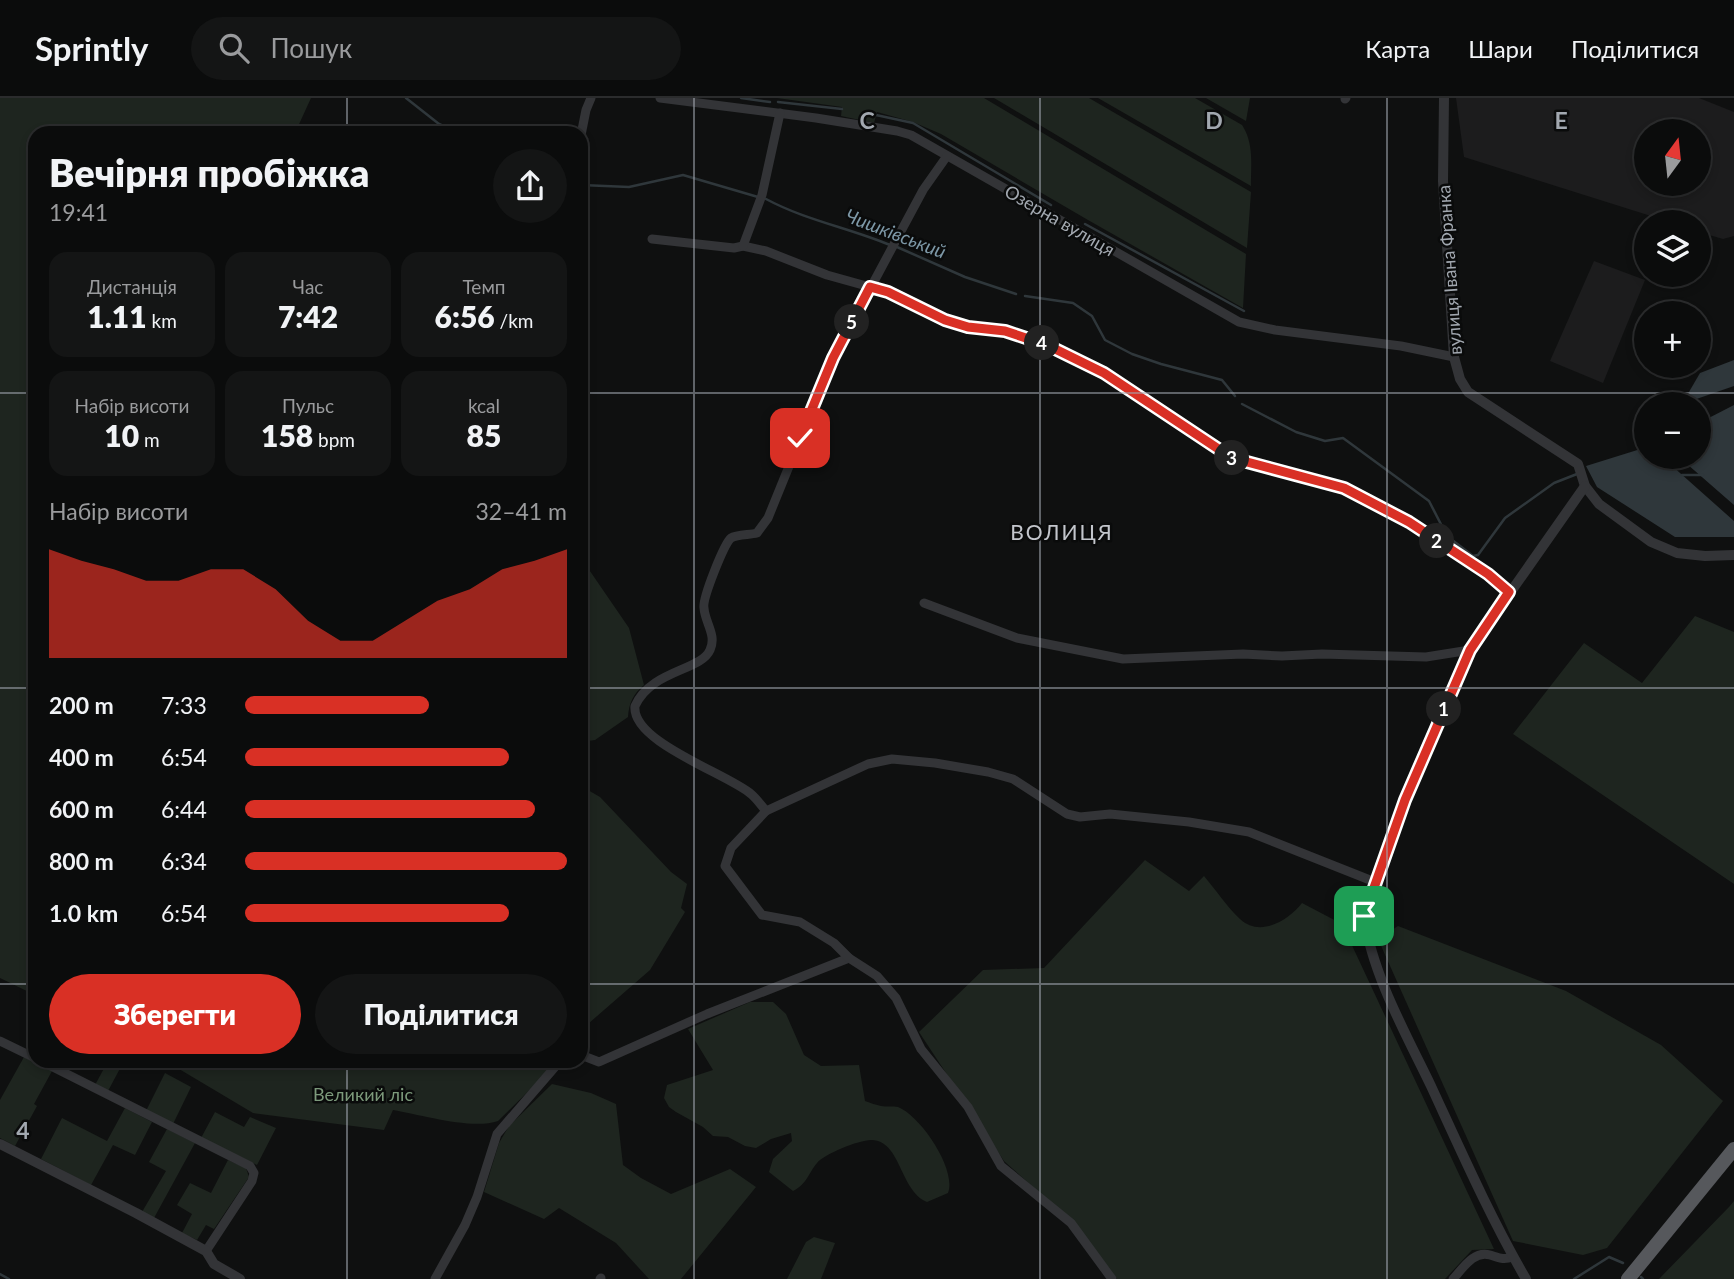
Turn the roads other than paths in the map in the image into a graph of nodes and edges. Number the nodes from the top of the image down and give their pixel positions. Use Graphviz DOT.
graph roads {
  1 [pos="591,98"];
  2 [pos="660,98"];
  3 [pos="1444,98"];
  4 [pos="780,113"];
  5 [pos="583,126"];
  6 [pos="947,156"];
  7 [pos="652,239"];
  8 [pos="743,246"];
  9 [pos="870,287"];
  10 [pos="1454,357"];
  11 [pos="1584,483"];
  12 [pos="1734,555"];
  13 [pos="1509,592"];
  14 [pos="924,603"];
  15 [pos="1470,650"];
  16 [pos="765,811"];
  17 [pos="1375,882"];
  18 [pos="849,958"];
  19 [pos="0,1041"];
  20 [pos="28,1055"];
  21 [pos="588,1058"];
  22 [pos="55,1068"];
  23 [pos="554,1068"];
  24 [pos="0,1144"];
  25 [pos="1734,1149"];
  26 [pos="206,1251"];
  27 [pos="1513,1257"];
  28 [pos="240,1279"];
  29 [pos="435,1279"];
  30 [pos="1112,1279"];
  31 [pos="1452,1279"];
  32 [pos="1526,1279"];
  33 [pos="1628,1279"];
  1 -- 5 [label="street"];
  2 -- 4 [label="street, Озерна вулиця"];
  3 -- 10 [label="street, вулиця Івана Франка"];
  4 -- 6 [label="street, Озерна вулиця"];
  4 -- 8 [label="street"];
  6 -- 9 [label="street"];
  6 -- 10 [label="street, Озерна вулиця"];
  7 -- 8 [label="street"];
  8 -- 9 [label="street"];
  9 -- 13 [label="street"];
  9 -- 16 [label="street"];
  10 -- 11 [label="street, вулиця Івана Франка"];
  11 -- 12 [label="street"];
  11 -- 13 [label="street"];
  13 -- 15 [label="street"];
  14 -- 15 [label="street"];
  15 -- 17 [label="street"];
  16 -- 17 [label="street"];
  16 -- 18 [label="street"];
  17 -- 27 [label="street"];
  18 -- 21 [label="street"];
  18 -- 30 [label="street"];
  19 -- 20 [label="street"];
  22 -- 26 [label="street"];
  23 -- 29 [label="street"];
  24 -- 26 [label="street"];
  25 -- 33 [label="highway"];
  26 -- 28 [label="street"];
  27 -- 31 [label="street"];
  27 -- 32 [label="street"];
}
